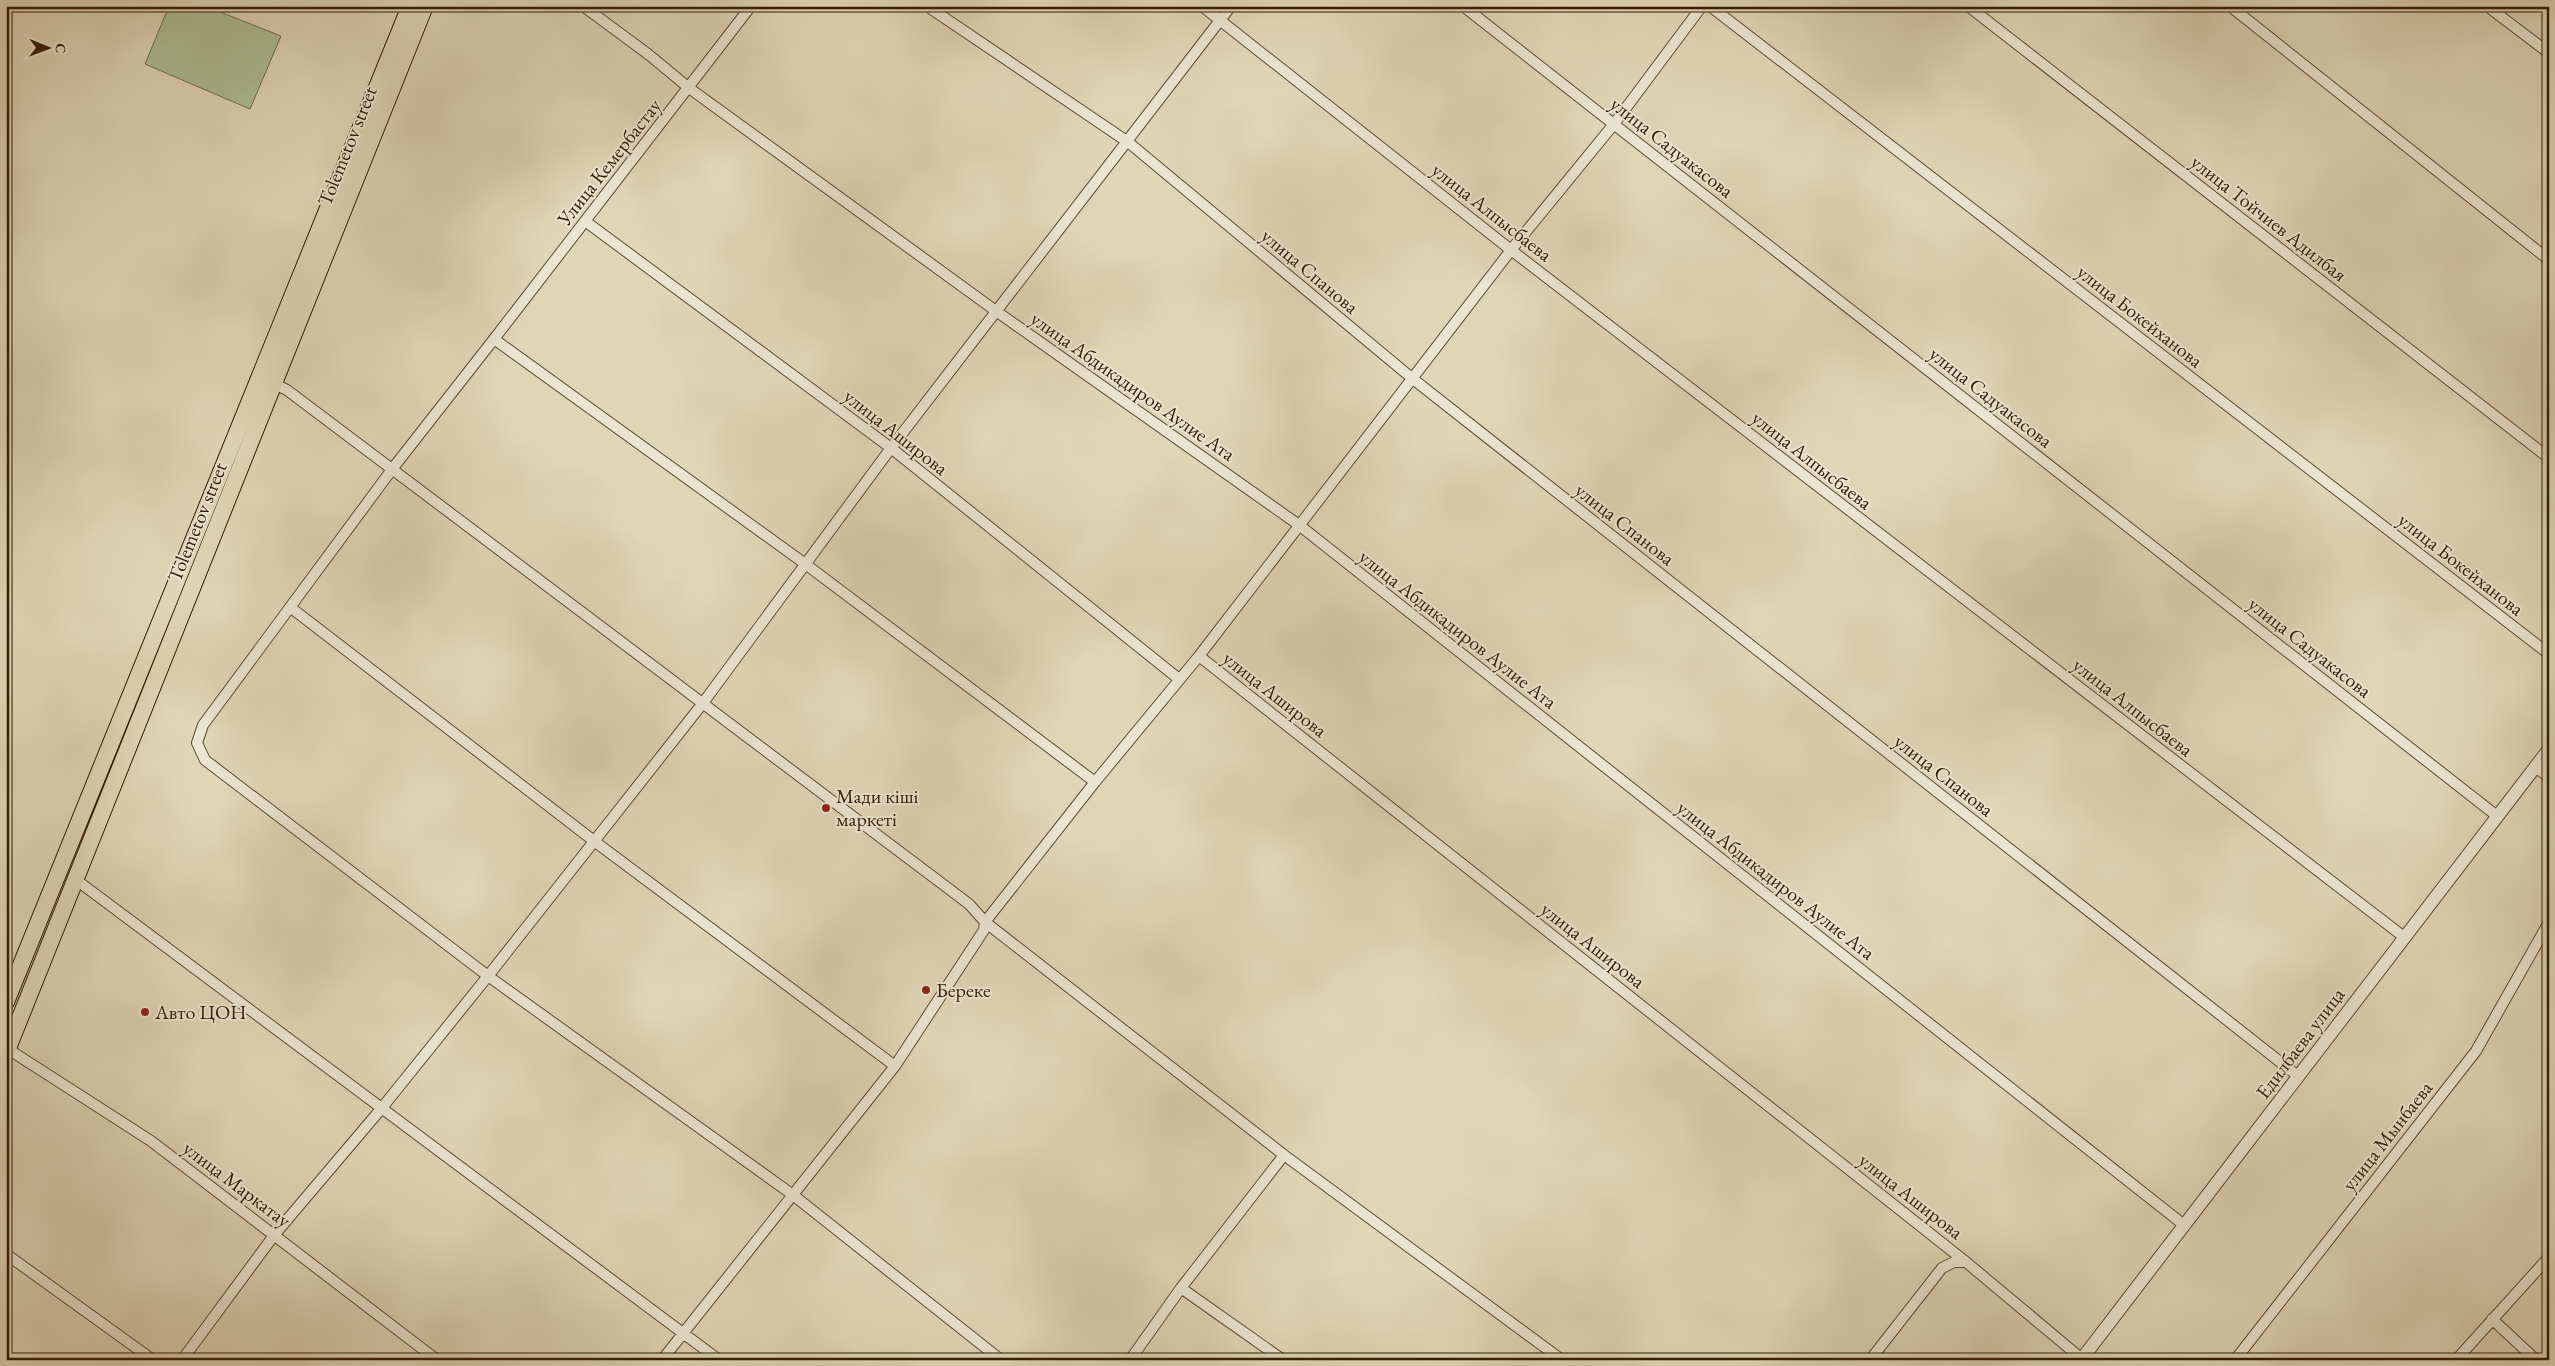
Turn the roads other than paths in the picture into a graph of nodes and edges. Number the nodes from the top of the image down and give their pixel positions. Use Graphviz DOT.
graph roads {
  1 [pos="410,6"];
  2 [pos="425,6"];
  3 [pos="583,6"];
  4 [pos="751,6"];
  5 [pos="927,6"];
  6 [pos="1202,6"];
  7 [pos="1231,6"];
  8 [pos="1463,6"];
  9 [pos="1702,6"];
  10 [pos="1710,6"];
  11 [pos="1968,6"];
  12 [pos="2230,6"];
  13 [pos="2488,6"];
  14 [pos="1221,21"];
  15 [pos="2549,53"];
  16 [pos="689,88"];
  17 [pos="1614,124"];
  18 [pos="1128,142"];
  19 [pos="585,221"];
  20 [pos="1511,250"];
  21 [pos="2549,260"];
  22 [pos="996,312"];
  23 [pos="494,339"];
  24 [pos="1413,379"];
  25 [pos="268,381"];
  26 [pos="891,448"];
  27 [pos="2549,458"];
  28 [pos="392,468"];
  29 [pos="1299,525"];
  30 [pos="804,563"];
  31 [pos="290,607"];
  32 [pos="2549,654"];
  33 [pos="1199,656"];
  34 [pos="1179,679"];
  35 [pos="703,703"];
  36 [pos="2549,748"];
  37 [pos="2534,767"];
  38 [pos="2549,777"];
  39 [pos="1095,782"];
  40 [pos="2497,816"];
  41 [pos="75,832"];
  42 [pos="594,842"];
  43 [pos="75,879"];
  44 [pos="985,922"];
  45 [pos="2549,922"];
  46 [pos="2404,937"];
  47 [pos="488,976"];
  48 [pos="6,1002"];
  49 [pos="7,1051"];
  50 [pos="895,1066"];
  51 [pos="2298,1076"];
  52 [pos="381,1109"];
  53 [pos="1284,1155"];
  54 [pos="793,1196"];
  55 [pos="2184,1225"];
  56 [pos="274,1234"];
  57 [pos="6,1254"];
  58 [pos="2549,1257"];
  59 [pos="1966,1262"];
  60 [pos="1182,1288"];
  61 [pos="2492,1319"];
  62 [pos="683,1333"];
  63 [pos="2081,1359"];
  64 [pos="153,1360"];
  65 [pos="182,1360"];
  66 [pos="437,1360"];
  67 [pos="662,1360"];
  68 [pos="719,1360"];
  69 [pos="1001,1360"];
  70 [pos="1130,1360"];
  71 [pos="1283,1360"];
  72 [pos="1562,1360"];
  73 [pos="1870,1360"];
  74 [pos="2235,1360"];
  75 [pos="2456,1360"];
  76 [pos="2536,1360"];
  1 -- 25 [label="main road, Tolemetov street"];
  2 -- 25 [label="main road, Tolemetov street"];
  3 -- 16 [label="street, улица Абдикадиров Аулие Ата"];
  4 -- 16 [label="street, Улица Кемербастау"];
  5 -- 18 [label="street, улица Спанова"];
  6 -- 14 [label="street, улица Алпысбаева"];
  7 -- 14 [label="street"];
  8 -- 17 [label="street, улица Садуакасова"];
  9 -- 17 [label="street"];
  10 -- 32 [label="street, улица Бокейханова"];
  11 -- 27 [label="street, улица Тойчиев Адилбая"];
  12 -- 21 [label="street"];
  13 -- 15 [label="street"];
  14 -- 18 [label="street"];
  14 -- 20 [label="street, улица Алпысбаева"];
  16 -- 19 [label="street, Улица Кемербастау"];
  16 -- 22 [label="street, улица Абдикадиров Аулие Ата"];
  17 -- 20 [label="street"];
  17 -- 40 [label="street, улица Садуакасова"];
  18 -- 22 [label="street"];
  18 -- 24 [label="street, улица Спанова"];
  19 -- 23 [label="street, Улица Кемербастау"];
  19 -- 26 [label="street, улица Аширова"];
  20 -- 24 [label="street"];
  20 -- 46 [label="street, улица Алпысбаева"];
  22 -- 26 [label="street"];
  22 -- 29 [label="street, улица Абдикадиров Аулие Ата"];
  23 -- 28 [label="street, Улица Кемербастау"];
  23 -- 30 [label="street"];
  24 -- 29 [label="street"];
  24 -- 51 [label="street, улица Спанова"];
  25 -- 28 [label="street"];
  25 -- 41 [label="main road, Tolemetov street"];
  25 -- 43 [label="main road, Tolemetov street"];
  26 -- 30 [label="street"];
  26 -- 34 [label="street, улица Аширова"];
  28 -- 31 [label="street, Улица Кемербастау"];
  28 -- 35 [label="street"];
  29 -- 33 [label="street"];
  29 -- 55 [label="street, улица Абдикадиров Аулие Ата"];
  30 -- 35 [label="street"];
  30 -- 39 [label="street"];
  31 -- 42 [label="street"];
  31 -- 47 [label="street, Улица Кемербастау"];
  33 -- 34 [label="street"];
  33 -- 59 [label="street, улица Аширова"];
  34 -- 39 [label="street"];
  35 -- 42 [label="street"];
  35 -- 44 [label="street"];
  36 -- 37 [label="street, Едилбаева улица"];
  37 -- 38 [label="street"];
  37 -- 40 [label="street, Едилбаева улица"];
  39 -- 44 [label="street"];
  40 -- 46 [label="street, Едилбаева улица"];
  41 -- 43 [label="main road"];
  41 -- 48 [label="main road, Tolemetov street"];
  42 -- 47 [label="street"];
  42 -- 50 [label="street"];
  43 -- 49 [label="main road, Tolemetov street"];
  43 -- 52 [label="street"];
  44 -- 50 [label="street"];
  44 -- 53 [label="street"];
  45 -- 74 [label="street, улица Мынбаева"];
  46 -- 51 [label="street, Едилбаева улица"];
  47 -- 52 [label="street"];
  47 -- 54 [label="street, Улица Кемербастау"];
  49 -- 56 [label="street, улица Маркатау"];
  50 -- 54 [label="street"];
  51 -- 55 [label="street, Едилбаева улица"];
  52 -- 56 [label="street"];
  52 -- 62 [label="street"];
  53 -- 60 [label="street"];
  53 -- 72 [label="street"];
  54 -- 62 [label="street"];
  54 -- 69 [label="street, Улица Кемербастау"];
  55 -- 63 [label="street, Едилбаева улица"];
  56 -- 65 [label="street"];
  56 -- 66 [label="street, улица Маркатау"];
  57 -- 64 [label="street"];
  58 -- 61 [label="street"];
  59 -- 63 [label="street, улица Аширова"];
  59 -- 73 [label="street"];
  60 -- 70 [label="street"];
  60 -- 71 [label="street"];
  61 -- 75 [label="street"];
  61 -- 76 [label="street"];
  62 -- 67 [label="street"];
  62 -- 68 [label="street"];
}
